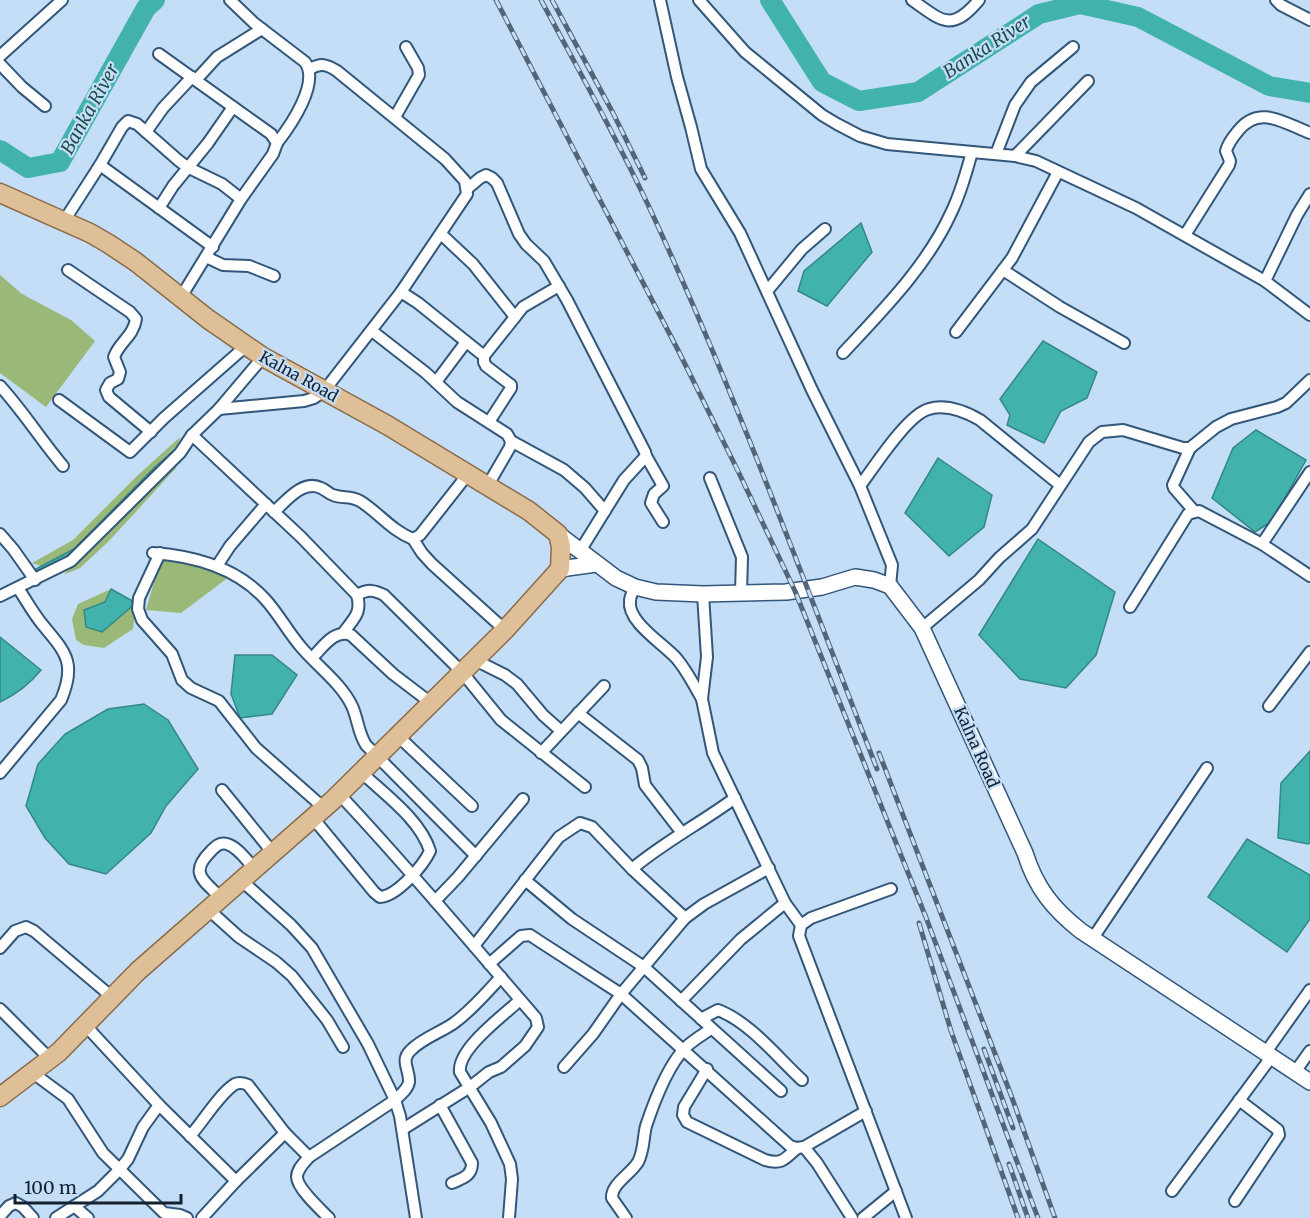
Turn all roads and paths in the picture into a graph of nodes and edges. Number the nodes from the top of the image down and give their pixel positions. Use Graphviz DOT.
graph roads {
  1 [pos="62,0"];
  2 [pos="230,0"];
  3 [pos="660,0"];
  4 [pos="699,0"];
  5 [pos="912,0"];
  6 [pos="980,0"];
  7 [pos="1276,0"];
  8 [pos="1310,20"];
  9 [pos="262,29"];
  10 [pos="406,47"];
  11 [pos="1073,47"];
  12 [pos="159,54"];
  13 [pos="0,57"];
  14 [pos="0,64"];
  15 [pos="310,69"];
  16 [pos="194,79"];
  17 [pos="1088,81"];
  18 [pos="45,106"];
  19 [pos="233,107"];
  20 [pos="395,117"];
  21 [pos="146,132"];
  22 [pos="1310,134"];
  23 [pos="277,143"];
  24 [pos="972,152"];
  25 [pos="996,154"];
  26 [pos="1015,156"];
  27 [pos="100,165"];
  28 [pos="187,167"];
  29 [pos="1058,172"];
  30 [pos="467,189"];
  31 [pos="0,193"];
  32 [pos="1310,194"];
  33 [pos="241,199"];
  34 [pos="159,208"];
  35 [pos="64,221"];
  36 [pos="825,229"];
  37 [pos="441,234"];
  38 [pos="1185,235"];
  39 [pos="213,247"];
  40 [pos="206,257"];
  41 [pos="68,270"];
  42 [pos="1003,270"];
  43 [pos="274,276"];
  44 [pos="1265,281"];
  45 [pos="559,286"];
  46 [pos="768,290"];
  47 [pos="401,292"];
  48 [pos="181,297"];
  49 [pos="1310,315"];
  50 [pos="515,317"];
  51 [pos="372,331"];
  52 [pos="956,332"];
  53 [pos="466,342"];
  54 [pos="1124,343"];
  55 [pos="246,346"];
  56 [pos="843,353"];
  57 [pos="484,356"];
  58 [pos="263,357"];
  59 [pos="1310,380"];
  60 [pos="436,382"];
  61 [pos="0,386"];
  62 [pos="324,391"];
  63 [pos="59,400"];
  64 [pos="219,409"];
  65 [pos="489,422"];
  66 [pos="151,432"];
  67 [pos="192,435"];
  68 [pos="511,441"];
  69 [pos="1190,448"];
  70 [pos="646,456"];
  71 [pos="63,466"];
  72 [pos="1310,472"];
  73 [pos="468,474"];
  74 [pos="710,478"];
  75 [pos="488,485"];
  76 [pos="1060,485"];
  77 [pos="860,486"];
  78 [pos="270,508"];
  79 [pos="605,511"];
  80 [pos="1194,511"];
  81 [pos="663,522"];
  82 [pos="0,534"];
  83 [pos="558,534"];
  84 [pos="413,539"];
  85 [pos="1262,544"];
  86 [pos="579,551"];
  87 [pos="596,564"];
  88 [pos="217,566"];
  89 [pos="560,568"];
  90 [pos="1310,576"];
  91 [pos="35,580"];
  92 [pos="890,586"];
  93 [pos="635,587"];
  94 [pos="18,588"];
  95 [pos="741,593"];
  96 [pos="703,594"];
  97 [pos="357,595"];
  98 [pos="0,596"];
  99 [pos="1130,607"];
  100 [pos="922,628"];
  101 [pos="505,630"];
  102 [pos="344,632"];
  103 [pos="1310,652"];
  104 [pos="312,658"];
  105 [pos="469,666"];
  106 [pos="604,686"];
  107 [pos="702,699"];
  108 [pos="431,703"];
  109 [pos="1269,706"];
  110 [pos="578,713"];
  111 [pos="561,731"];
  112 [pos="398,736"];
  113 [pos="540,753"];
  114 [pos="378,755"];
  115 [pos="1207,768"];
  116 [pos="361,772"];
  117 [pos="0,773"];
  118 [pos="585,787"];
  119 [pos="222,790"];
  120 [pos="339,794"];
  121 [pos="735,798"];
  122 [pos="523,799"];
  123 [pos="472,806"];
  124 [pos="318,813"];
  125 [pos="682,833"];
  126 [pos="273,853"];
  127 [pos="476,856"];
  128 [pos="769,868"];
  129 [pos="255,869"];
  130 [pos="632,869"];
  131 [pos="413,875"];
  132 [pos="525,880"];
  133 [pos="242,881"];
  134 [pos="891,890"];
  135 [pos="435,901"];
  136 [pos="785,903"];
  137 [pos="216,905"];
  138 [pos="685,918"];
  139 [pos="801,925"];
  140 [pos="1093,938"];
  141 [pos="474,946"];
  142 [pos="0,948"];
  143 [pos="489,964"];
  144 [pos="644,967"];
  145 [pos="501,977"];
  146 [pos="1310,990"];
  147 [pos="621,994"];
  148 [pos="112,997"];
  149 [pos="520,1000"];
  150 [pos="681,1001"];
  151 [pos="0,1009"];
  152 [pos="701,1019"];
  153 [pos="86,1026"];
  154 [pos="711,1029"];
  155 [pos="343,1047"];
  156 [pos="684,1049"];
  157 [pos="1310,1051"];
  158 [pos="1269,1054"];
  159 [pos="50,1059"];
  160 [pos="564,1067"];
  161 [pos="707,1069"];
  162 [pos="1295,1072"];
  163 [pos="33,1073"];
  164 [pos="802,1080"];
  165 [pos="1310,1082"];
  166 [pos="470,1087"];
  167 [pos="781,1090"];
  168 [pos="0,1097"];
  169 [pos="395,1100"];
  170 [pos="1239,1100"];
  171 [pos="159,1105"];
  172 [pos="440,1106"];
  173 [pos="866,1112"];
  174 [pos="403,1130"];
  175 [pos="285,1133"];
  176 [pos="190,1136"];
  177 [pos="800,1148"];
  178 [pos="309,1157"];
  179 [pos="119,1170"];
  180 [pos="236,1181"];
  181 [pos="452,1182"];
  182 [pos="896,1191"];
  183 [pos="1172,1191"];
  184 [pos="1235,1200"];
  185 [pos="74,1206"];
  186 [pos="0,1216"];
  187 [pos="620,1216"];
  188 [pos="33,1218"];
  189 [pos="56,1218"];
  190 [pos="88,1218"];
  191 [pos="187,1218"];
  192 [pos="202,1218"];
  193 [pos="329,1218"];
  194 [pos="416,1218"];
  195 [pos="508,1218"];
  196 [pos="852,1218"];
  197 [pos="863,1218"];
  198 [pos="906,1218"];
  1 -- 13 [label="street"];
  2 -- 9 [label="street"];
  3 -- 46 [label="street"];
  4 -- 24 [label="street"];
  5 -- 6 [label="street"];
  7 -- 8 [label="street"];
  9 -- 15 [label="street"];
  9 -- 16 [label="street"];
  10 -- 20 [label="street"];
  11 -- 25 [label="street"];
  12 -- 16 [label="street"];
  14 -- 18 [label="street"];
  15 -- 20 [label="street"];
  15 -- 23 [label="street"];
  16 -- 19 [label="street"];
  16 -- 21 [label="street"];
  17 -- 26 [label="street"];
  19 -- 23 [label="street"];
  19 -- 28 [label="street"];
  20 -- 30 [label="street"];
  21 -- 27 [label="street"];
  21 -- 28 [label="street"];
  22 -- 38 [label="street"];
  23 -- 33 [label="street"];
  24 -- 25 [label="street"];
  24 -- 56 [label="street"];
  25 -- 26 [label="street"];
  26 -- 29 [label="street"];
  27 -- 34 [label="street"];
  27 -- 35 [label="street"];
  28 -- 33 [label="street"];
  28 -- 34 [label="street"];
  29 -- 38 [label="street"];
  29 -- 42 [label="street"];
  30 -- 37 [label="street"];
  30 -- 45 [label="street"];
  31 -- 35 [label="main road, Kalna Road"];
  32 -- 44 [label="street"];
  33 -- 39 [label="street"];
  34 -- 39 [label="street"];
  35 -- 48 [label="main road, Kalna Road"];
  36 -- 46 [label="street"];
  37 -- 47 [label="street"];
  37 -- 50 [label="street"];
  38 -- 44 [label="street"];
  39 -- 40 [label="street"];
  40 -- 43 [label="street"];
  40 -- 48 [label="street"];
  41 -- 66 [label="street"];
  42 -- 52 [label="street"];
  42 -- 54 [label="street"];
  44 -- 49 [label="street"];
  45 -- 50 [label="street"];
  45 -- 70 [label="street"];
  46 -- 77 [label="street"];
  47 -- 51 [label="street"];
  47 -- 53 [label="street"];
  48 -- 55 [label="main road, Kalna Road"];
  50 -- 57 [label="street"];
  51 -- 60 [label="street"];
  51 -- 62 [label="street"];
  53 -- 57 [label="street"];
  53 -- 60 [label="street"];
  55 -- 58 [label="main road, Kalna Road"];
  55 -- 66 [label="street"];
  57 -- 65 [label="street"];
  58 -- 62 [label="main road, Kalna Road"];
  58 -- 64 [label="street"];
  59 -- 69 [label="street"];
  60 -- 65 [label="street"];
  61 -- 71 [label="street"];
  62 -- 64 [label="street"];
  62 -- 73 [label="main road, Kalna Road"];
  63 -- 66 [label="street"];
  64 -- 67 [label="street"];
  65 -- 68 [label="street"];
  67 -- 78 [label="street"];
  67 -- 91 [label="street"];
  68 -- 75 [label="street"];
  68 -- 79 [label="street"];
  69 -- 76 [label="street"];
  69 -- 80 [label="street"];
  70 -- 79 [label="street"];
  70 -- 81 [label="street"];
  72 -- 85 [label="street"];
  73 -- 75 [label="main road, Kalna Road"];
  73 -- 84 [label="street"];
  74 -- 95 [label="street"];
  75 -- 83 [label="main road, Kalna Road"];
  76 -- 77 [label="street"];
  76 -- 100 [label="street"];
  77 -- 92 [label="street"];
  78 -- 84 [label="street"];
  78 -- 88 [label="street"];
  78 -- 97 [label="street"];
  79 -- 86 [label="street"];
  80 -- 85 [label="street"];
  80 -- 99 [label="street"];
  82 -- 91 [label="street"];
  83 -- 86 [label="street, Kalna Road"];
  83 -- 89 [label="main road"];
  84 -- 101 [label="street"];
  85 -- 90 [label="street"];
  86 -- 87 [label="street, Kalna Road"];
  87 -- 89 [label="street"];
  87 -- 93 [label="street, Kalna Road"];
  88 -- 104 [label="street"];
  88 -- 124 [label="street"];
  89 -- 101 [label="main road"];
  91 -- 94 [label="street"];
  92 -- 95 [label="street, Kalna Road"];
  92 -- 100 [label="street, Kalna Road"];
  93 -- 96 [label="street, Kalna Road"];
  93 -- 107 [label="street"];
  94 -- 98 [label="street"];
  94 -- 117 [label="street"];
  95 -- 96 [label="street, Kalna Road"];
  96 -- 107 [label="street"];
  97 -- 102 [label="street"];
  97 -- 105 [label="street"];
  100 -- 140 [label="street, Kalna Road"];
  101 -- 105 [label="main road"];
  102 -- 104 [label="street"];
  102 -- 108 [label="street"];
  103 -- 109 [label="street"];
  104 -- 114 [label="street"];
  105 -- 108 [label="main road"];
  105 -- 111 [label="street"];
  105 -- 113 [label="street"];
  106 -- 110 [label="street"];
  107 -- 121 [label="street"];
  108 -- 112 [label="main road"];
  110 -- 111 [label="street"];
  110 -- 125 [label="street"];
  111 -- 113 [label="street"];
  112 -- 114 [label="main road"];
  112 -- 123 [label="street"];
  113 -- 118 [label="street"];
  114 -- 116 [label="main road"];
  114 -- 127 [label="street"];
  115 -- 140 [label="street"];
  116 -- 120 [label="main road"];
  116 -- 131 [label="street"];
  119 -- 126 [label="street"];
  120 -- 124 [label="main road"];
  120 -- 131 [label="street"];
  121 -- 125 [label="street"];
  121 -- 128 [label="street"];
  122 -- 127 [label="street"];
  124 -- 126 [label="main road"];
  124 -- 131 [label="street"];
  125 -- 130 [label="street"];
  126 -- 129 [label="main road"];
  127 -- 135 [label="street"];
  128 -- 136 [label="street"];
  128 -- 138 [label="street"];
  129 -- 133 [label="main road"];
  129 -- 137 [label="street"];
  130 -- 132 [label="street"];
  130 -- 138 [label="street"];
  131 -- 135 [label="street"];
  132 -- 141 [label="street"];
  132 -- 144 [label="street"];
  133 -- 137 [label="main road"];
  133 -- 169 [label="street"];
  134 -- 139 [label="street"];
  135 -- 141 [label="street"];
  136 -- 139 [label="street"];
  136 -- 150 [label="street"];
  137 -- 148 [label="main road"];
  137 -- 155 [label="street"];
  138 -- 144 [label="street"];
  139 -- 173 [label="street"];
  140 -- 158 [label="street, Kalna Road"];
  141 -- 143 [label="street"];
  142 -- 148 [label="street"];
  143 -- 145 [label="street"];
  143 -- 147 [label="street"];
  144 -- 147 [label="street"];
  144 -- 150 [label="street"];
  145 -- 149 [label="street"];
  145 -- 169 [label="street"];
  146 -- 158 [label="street"];
  147 -- 156 [label="street"];
  147 -- 160 [label="street"];
  148 -- 153 [label="main road"];
  149 -- 166 [label="street"];
  149 -- 166 [label="street"];
  150 -- 152 [label="street"];
  151 -- 159 [label="street"];
  152 -- 154 [label="street"];
  152 -- 164 [label="street"];
  153 -- 159 [label="main road"];
  153 -- 171 [label="street"];
  154 -- 156 [label="street"];
  154 -- 167 [label="street"];
  156 -- 161 [label="street"];
  156 -- 187 [label="street"];
  157 -- 162 [label="street"];
  158 -- 162 [label="street, Kalna Road"];
  158 -- 170 [label="street"];
  159 -- 163 [label="main road"];
  161 -- 177 [label="street"];
  161 -- 177 [label="street"];
  162 -- 165 [label="street, Kalna Road"];
  163 -- 168 [label="main road"];
  163 -- 179 [label="street"];
  166 -- 172 [label="street"];
  166 -- 195 [label="street"];
  169 -- 174 [label="street"];
  169 -- 178 [label="street"];
  170 -- 183 [label="street"];
  170 -- 184 [label="street"];
  171 -- 176 [label="street"];
  171 -- 179 [label="street"];
  172 -- 174 [label="street"];
  172 -- 181 [label="street"];
  173 -- 177 [label="street"];
  173 -- 182 [label="street"];
  174 -- 194 [label="street"];
  175 -- 176 [label="street"];
  175 -- 178 [label="street"];
  175 -- 180 [label="street"];
  176 -- 180 [label="street"];
  177 -- 196 [label="street"];
  178 -- 193 [label="street"];
  179 -- 185 [label="street"];
  179 -- 191 [label="street"];
  180 -- 192 [label="street"];
  182 -- 197 [label="street"];
  182 -- 198 [label="street"];
  185 -- 189 [label="street"];
  185 -- 190 [label="street"];
  186 -- 188 [label="street"];
}
